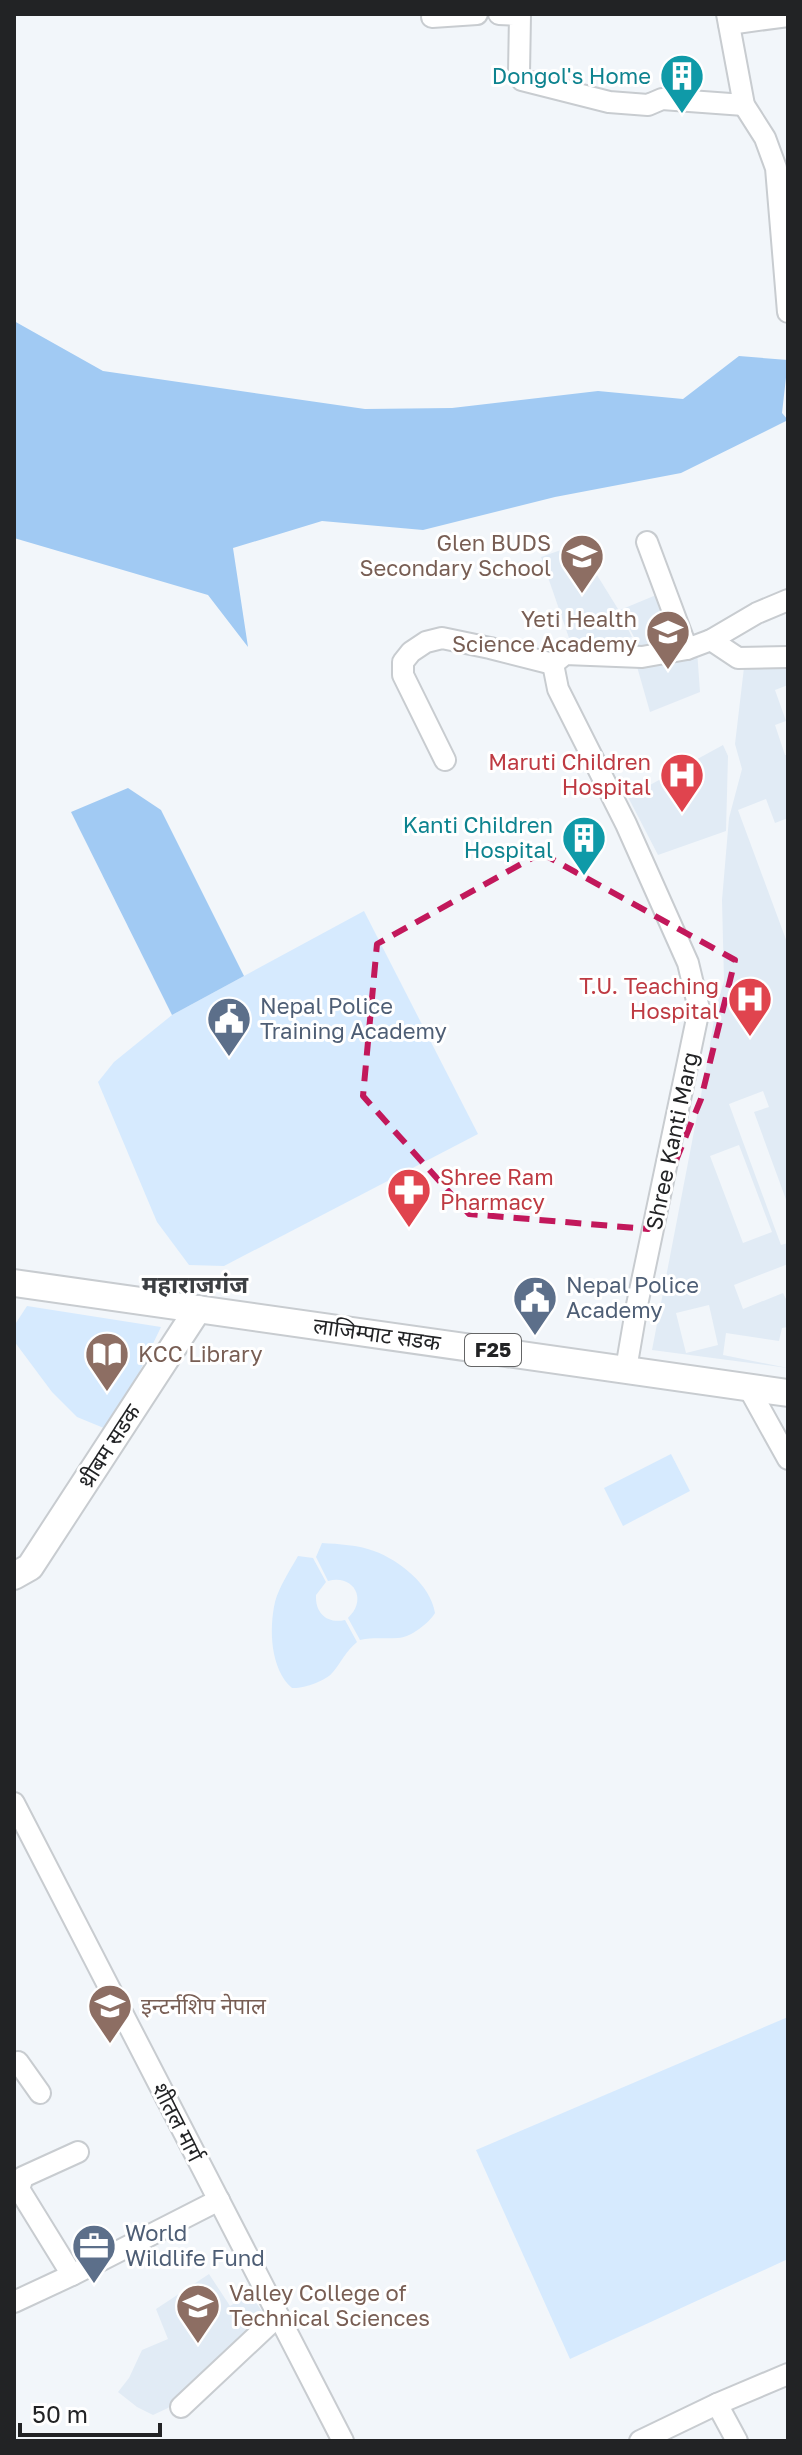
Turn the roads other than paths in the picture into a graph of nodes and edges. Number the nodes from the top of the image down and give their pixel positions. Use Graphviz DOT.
graph roads {
  1 [pos="477,14"];
  2 [pos="499,14"];
  3 [pos="788,16"];
  4 [pos="432,17"];
  5 [pos="728,19"];
  6 [pos="744,105"];
  7 [pos="788,312"];
  8 [pos="647,542"];
  9 [pos="788,600"];
  10 [pos="711,640"];
  11 [pos="687,649"];
  12 [pos="788,657"];
  13 [pos="553,664"];
  14 [pos="445,760"];
  15 [pos="14,1283"];
  16 [pos="198,1309"];
  17 [pos="626,1369"];
  18 [pos="748,1387"];
  19 [pos="788,1393"];
  20 [pos="788,1459"];
  21 [pos="14,1576"];
  22 [pos="14,1803"];
  23 [pos="14,2064"];
  24 [pos="40,2093"];
  25 [pos="78,2152"];
  26 [pos="219,2200"];
  27 [pos="72,2275"];
  28 [pos="14,2302"];
  29 [pos="278,2316"];
  30 [pos="788,2374"];
  31 [pos="717,2404"];
  32 [pos="181,2407"];
  33 [pos="646,2440"];
  34 [pos="343,2441"];
  35 [pos="737,2441"];
  1 -- 4 [label="street"];
  2 -- 6 [label="street"];
  3 -- 5 [label="street"];
  5 -- 6 [label="street"];
  6 -- 7 [label="street"];
  8 -- 11 [label="street"];
  9 -- 10 [label="street"];
  10 -- 11 [label="street"];
  10 -- 12 [label="street"];
  11 -- 13 [label="street"];
  13 -- 14 [label="street"];
  13 -- 17 [label="street, Shree Kanti Marg"];
  15 -- 16 [label="main road, लाजिम्पाट सडक / F25"];
  16 -- 17 [label="main road, लाजिम्पाट सडक / F25"];
  16 -- 21 [label="main road, थ्रीबम सडक"];
  17 -- 18 [label="main road, लाजिम्पाट सडक / F25"];
  18 -- 19 [label="main road, लाजिम्पाट सडक / F25"];
  18 -- 20 [label="street"];
  22 -- 26 [label="street, शीतल मार्ग"];
  23 -- 24 [label="street"];
  25 -- 27 [label="street"];
  26 -- 27 [label="street"];
  26 -- 29 [label="street, शीतल मार्ग"];
  27 -- 28 [label="street"];
  29 -- 32 [label="street"];
  29 -- 34 [label="street, शीतल मार्ग"];
  30 -- 31 [label="street"];
  31 -- 33 [label="street"];
  31 -- 35 [label="street"];
}
